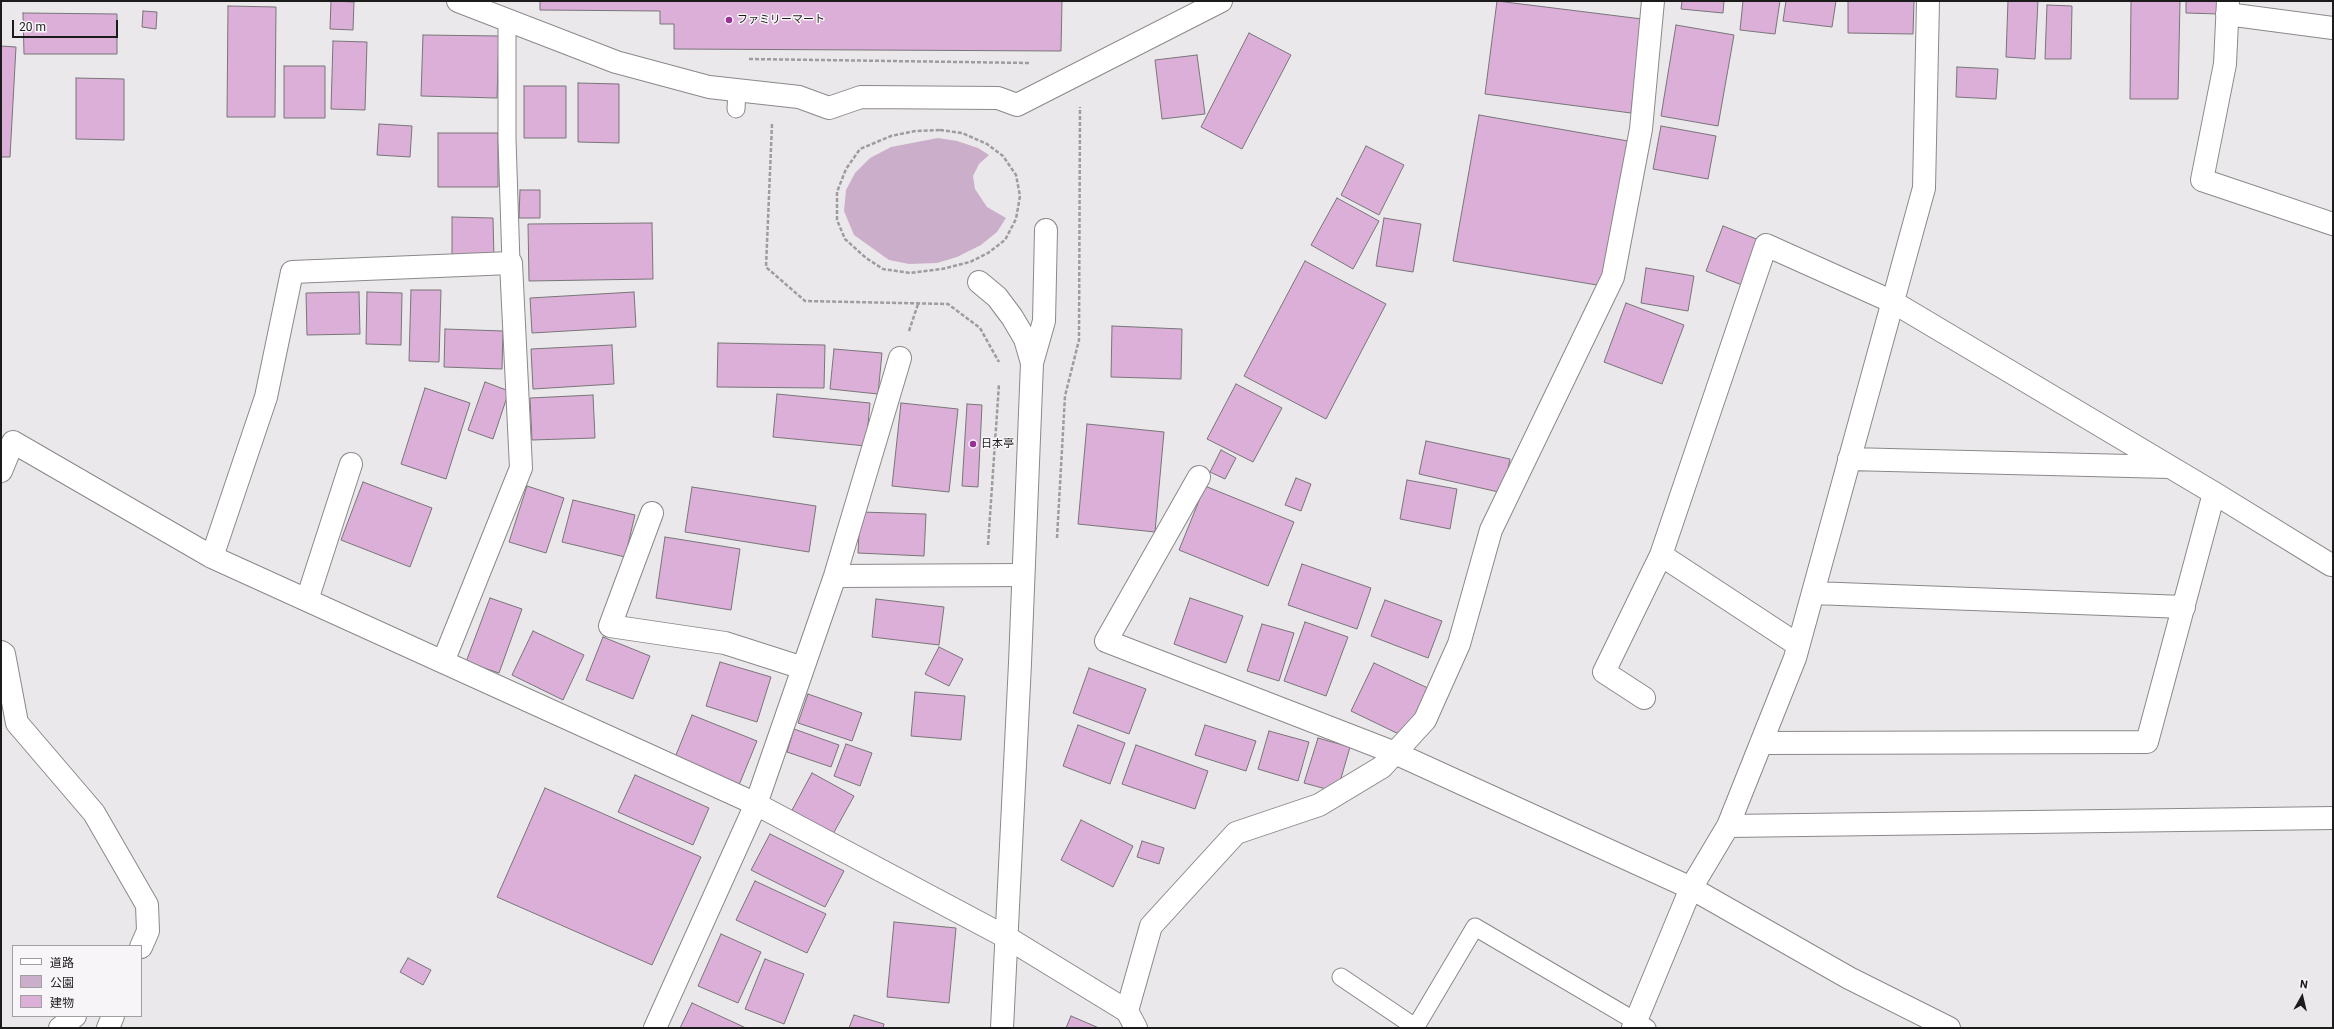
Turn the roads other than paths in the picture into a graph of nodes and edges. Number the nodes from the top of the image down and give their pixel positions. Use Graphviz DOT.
graph roads {
  1 [pos="458,1"];
  2 [pos="1221,1"];
  3 [pos="1653,1"];
  4 [pos="1928,1"];
  5 [pos="2227,7"];
  6 [pos="507,20"];
  7 [pos="2333,28"];
  8 [pos="2333,224"];
  9 [pos="1046,230"];
  10 [pos="512,263"];
  11 [pos="979,282"];
  12 [pos="1893,302"];
  13 [pos="900,358"];
  14 [pos="1032,363"];
  15 [pos="1849,459"];
  16 [pos="351,464"];
  17 [pos="2170,467"];
  18 [pos="1,471"];
  19 [pos="1199,477"];
  20 [pos="2214,493"];
  21 [pos="652,512"];
  22 [pos="1661,555"];
  23 [pos="212,557"];
  24 [pos="2332,565"];
  25 [pos="1024,575"];
  26 [pos="835,576"];
  27 [pos="1813,593"];
  28 [pos="307,600"];
  29 [pos="2184,607"];
  30 [pos="1798,644"];
  31 [pos="1,652"];
  32 [pos="443,662"];
  33 [pos="803,668"];
  34 [pos="1644,698"];
  35 [pos="1761,743"];
  36 [pos="1395,753"];
  37 [pos="756,804"];
  38 [pos="2333,818"];
  39 [pos="1728,826"];
  40 [pos="1691,888"];
  41 [pos="1006,937"];
  42 [pos="142,945"];
  43 [pos="1341,977"];
  44 [pos="74,1017"];
  45 [pos="113,1017"];
  46 [pos="1131,1019"];
  47 [pos="1638,1026"];
  48 [pos="60,1028"];
  49 [pos="108,1028"];
  50 [pos="655,1028"];
  51 [pos="1002,1028"];
  52 [pos="1415,1028"];
  53 [pos="1949,1028"];
  1 -- 6 [label="street"];
  2 -- 6 [label="street"];
  3 -- 36 [label="street"];
  4 -- 12 [label="street"];
  5 -- 7 [label="street"];
  5 -- 8 [label="street"];
  6 -- 10 [label="lane"];
  9 -- 14 [label="street"];
  10 -- 23 [label="street"];
  10 -- 32 [label="street"];
  11 -- 14 [label="street"];
  12 -- 15 [label="street"];
  12 -- 17 [label="street"];
  12 -- 22 [label="street"];
  13 -- 26 [label="street"];
  14 -- 25 [label="street"];
  15 -- 17 [label="street"];
  15 -- 27 [label="street"];
  16 -- 28 [label="street"];
  17 -- 20 [label="street"];
  18 -- 23 [label="street"];
  19 -- 36 [label="street"];
  20 -- 24 [label="street"];
  20 -- 29 [label="street"];
  21 -- 33 [label="street"];
  22 -- 30 [label="street"];
  22 -- 34 [label="street"];
  23 -- 28 [label="street"];
  25 -- 26 [label="street"];
  25 -- 41 [label="street"];
  26 -- 33 [label="street"];
  27 -- 29 [label="street"];
  27 -- 30 [label="street"];
  28 -- 32 [label="street"];
  29 -- 35 [label="street"];
  30 -- 35 [label="street"];
  31 -- 42 [label="street"];
  32 -- 37 [label="street"];
  33 -- 37 [label="street"];
  35 -- 39 [label="street"];
  36 -- 40 [label="street"];
  36 -- 46 [label="street"];
  37 -- 41 [label="street"];
  37 -- 50 [label="street"];
  38 -- 39 [label="street"];
  39 -- 40 [label="street"];
  40 -- 47 [label="street"];
  40 -- 53 [label="street"];
  41 -- 46 [label="street"];
  41 -- 51 [label="street"];
  43 -- 52 [label="lane"];
  44 -- 48 [label="street"];
  45 -- 49 [label="street"];
  47 -- 52 [label="lane"];
}
